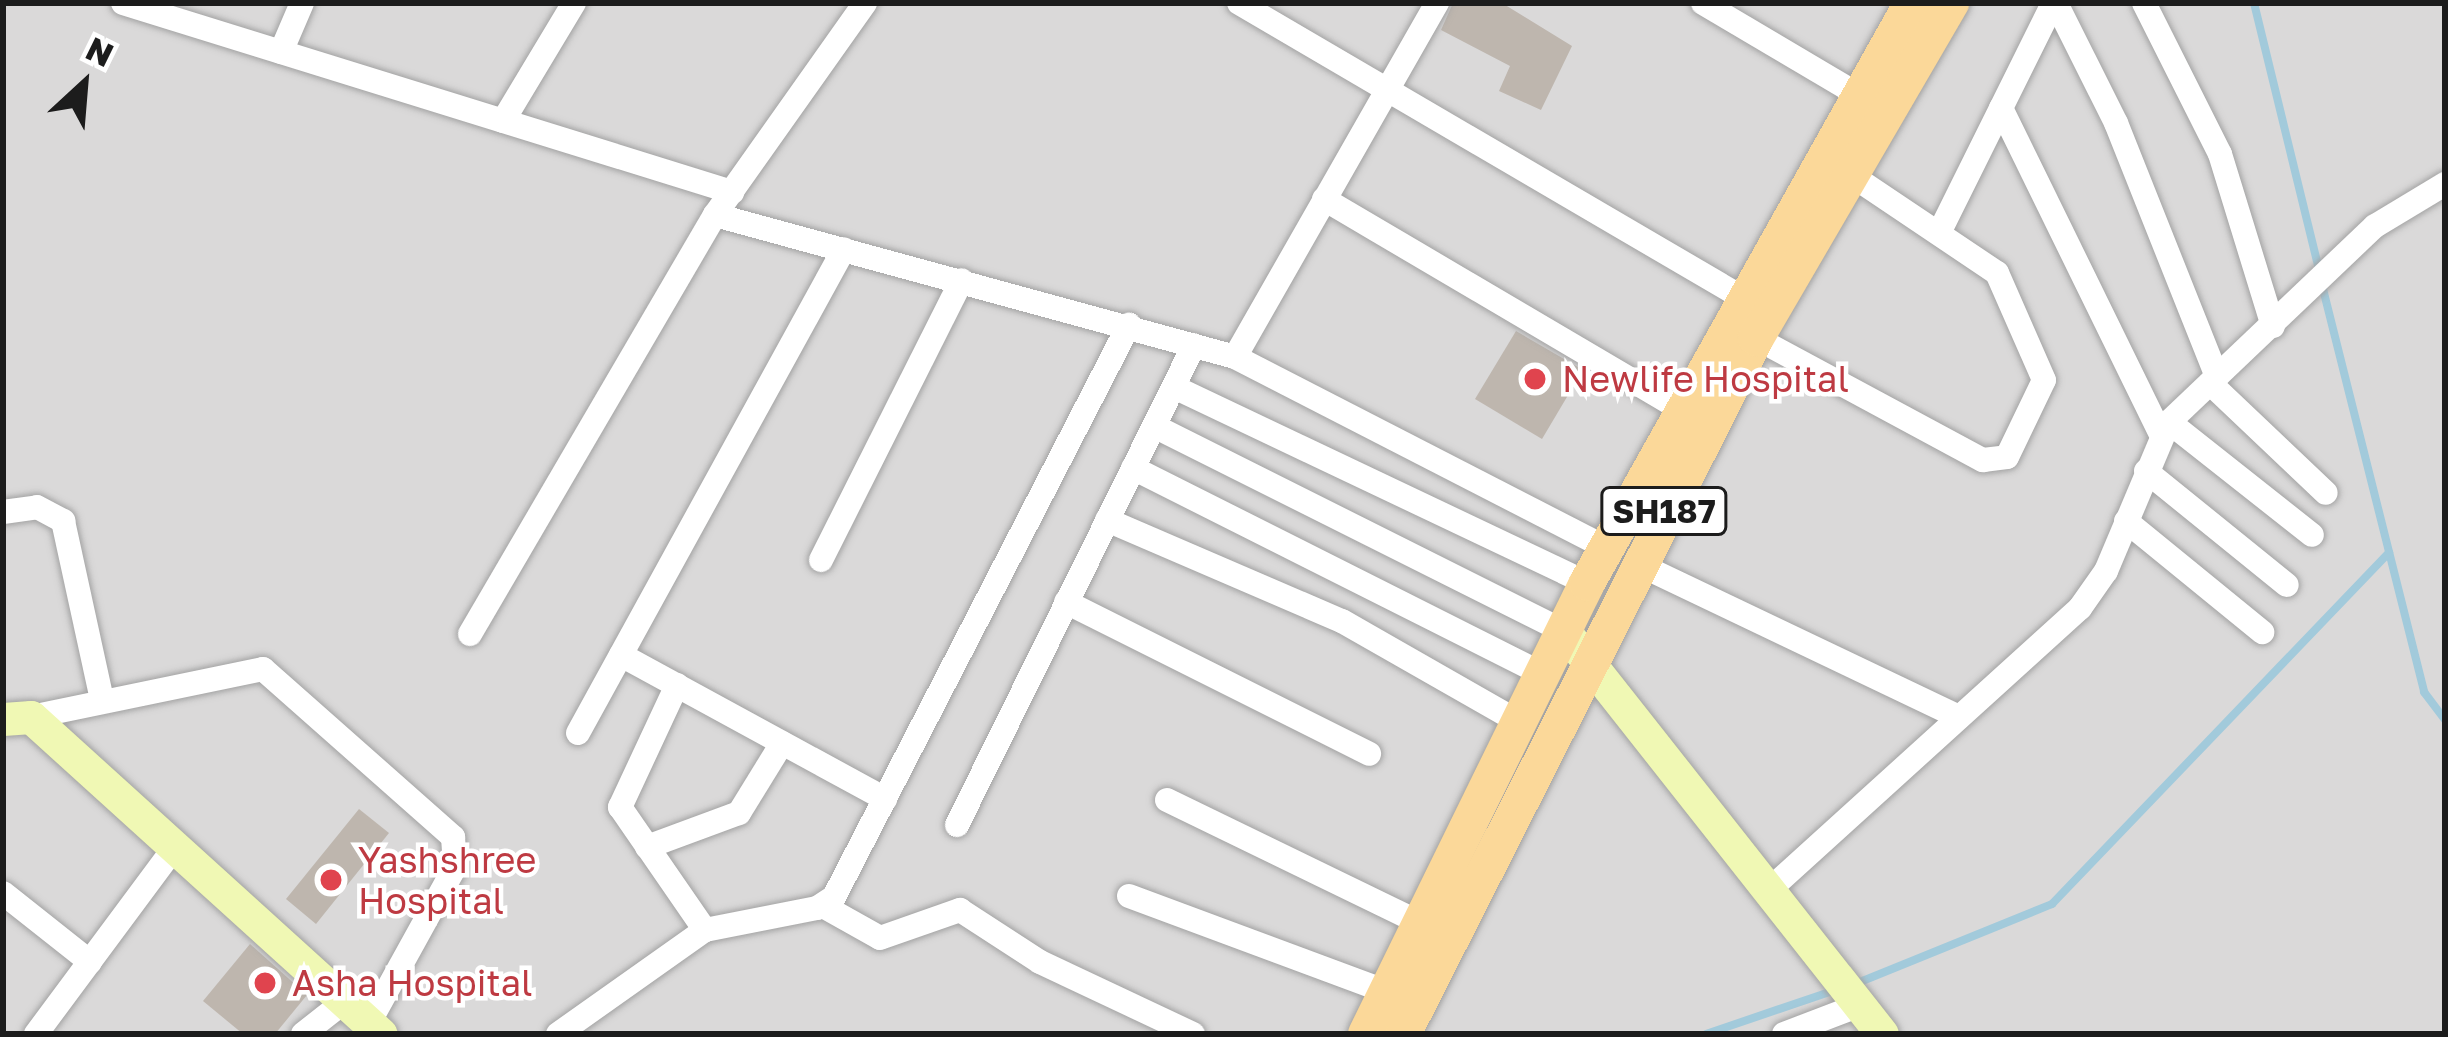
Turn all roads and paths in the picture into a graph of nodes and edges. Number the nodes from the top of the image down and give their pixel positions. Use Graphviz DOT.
graph roads {
  1 [pos="123,3"];
  2 [pos="302,3"];
  3 [pos="574,3"];
  4 [pos="865,3"];
  5 [pos="1437,3"];
  6 [pos="1703,3"];
  7 [pos="1912,3"];
  8 [pos="1952,3"];
  9 [pos="2055,3"];
  10 [pos="2144,3"];
  11 [pos="1249,5"];
  12 [pos="281,52"];
  13 [pos="1387,87"];
  14 [pos="1860,96"];
  15 [pos="2001,108"];
  16 [pos="503,121"];
  17 [pos="1851,175"];
  18 [pos="2445,184"];
  19 [pos="732,191"];
  20 [pos="1324,199"];
  21 [pos="715,215"];
  22 [pos="1940,231"];
  23 [pos="844,249"];
  24 [pos="962,280"];
  25 [pos="1743,298"];
  26 [pos="2277,321"];
  27 [pos="1129,325"];
  28 [pos="1756,338"];
  29 [pos="1195,345"];
  30 [pos="1235,357"];
  31 [pos="2214,381"];
  32 [pos="1174,387"];
  33 [pos="1681,409"];
  34 [pos="1154,426"];
  35 [pos="2165,428"];
  36 [pos="1133,468"];
  37 [pos="2146,471"];
  38 [pos="2326,493"];
  39 [pos="3,512"];
  40 [pos="1107,520"];
  41 [pos="2126,521"];
  42 [pos="2312,535"];
  43 [pos="1621,556"];
  44 [pos="821,560"];
  45 [pos="1587,583"];
  46 [pos="2287,585"];
  47 [pos="1066,602"];
  48 [pos="1564,632"];
  49 [pos="2263,632"];
  50 [pos="470,634"];
  51 [pos="621,655"];
  52 [pos="1587,660"];
  53 [pos="1543,674"];
  54 [pos="677,686"];
  55 [pos="102,700"];
  56 [pos="1959,717"];
  57 [pos="17,718"];
  58 [pos="1520,722"];
  59 [pos="578,733"];
  60 [pos="782,743"];
  61 [pos="1369,754"];
  62 [pos="885,800"];
  63 [pos="1167,800"];
  64 [pos="957,825"];
  65 [pos="647,847"];
  66 [pos="175,848"];
  67 [pos="1769,890"];
  68 [pos="3,893"];
  69 [pos="1129,896"];
  70 [pos="823,906"];
  71 [pos="1420,923"];
  72 [pos="705,930"];
  73 [pos="90,962"];
  74 [pos="1387,992"];
  75 [pos="1860,1005"];
  76 [pos="365,1019"];
  77 [pos="36,1034"];
  78 [pos="303,1034"];
  79 [pos="558,1034"];
  80 [pos="1193,1034"];
  81 [pos="1366,1034"];
  82 [pos="1403,1034"];
  83 [pos="1784,1034"];
  84 [pos="1882,1034"];
  1 -- 12 [label="street"];
  2 -- 12 [label="street"];
  3 -- 16 [label="street"];
  4 -- 19 [label="street"];
  5 -- 13 [label="street"];
  6 -- 14 [label="street"];
  7 -- 14 [label="main road, SH187"];
  8 -- 17 [label="main road, SH187"];
  9 -- 15 [label="street"];
  9 -- 31 [label="street"];
  10 -- 26 [label="street"];
  11 -- 13 [label="street"];
  12 -- 16 [label="street"];
  13 -- 20 [label="street"];
  13 -- 25 [label="street"];
  14 -- 25 [label="main road, SH187"];
  15 -- 22 [label="street"];
  15 -- 35 [label="street"];
  16 -- 19 [label="street"];
  17 -- 22 [label="street"];
  17 -- 28 [label="main road, SH187"];
  18 -- 26 [label="street"];
  19 -- 21 [label="street"];
  20 -- 30 [label="street"];
  20 -- 33 [label="street"];
  21 -- 23 [label="street"];
  21 -- 50 [label="street"];
  22 -- 28 [label="street"];
  23 -- 24 [label="street"];
  23 -- 51 [label="street"];
  24 -- 27 [label="street"];
  24 -- 44 [label="street"];
  25 -- 33 [label="main road, SH187"];
  26 -- 31 [label="street"];
  27 -- 29 [label="street"];
  27 -- 62 [label="street"];
  28 -- 43 [label="main road, SH187"];
  29 -- 30 [label="street"];
  29 -- 32 [label="street"];
  30 -- 43 [label="street"];
  31 -- 35 [label="street"];
  31 -- 38 [label="street"];
  32 -- 34 [label="street"];
  32 -- 45 [label="street"];
  33 -- 43 [label="main road, SH187"];
  34 -- 36 [label="street"];
  34 -- 48 [label="street"];
  35 -- 37 [label="street"];
  35 -- 42 [label="street"];
  36 -- 40 [label="street"];
  36 -- 53 [label="street"];
  37 -- 41 [label="street"];
  37 -- 46 [label="street"];
  39 -- 55 [label="street"];
  40 -- 47 [label="street"];
  40 -- 58 [label="street"];
  41 -- 49 [label="street"];
  41 -- 56 [label="street"];
  43 -- 45 [label="main road, SH187"];
  43 -- 52 [label="main road, SH187"];
  43 -- 56 [label="street"];
  45 -- 48 [label="main road, SH187"];
  47 -- 61 [label="street"];
  47 -- 64 [label="street"];
  48 -- 52 [label="street"];
  48 -- 53 [label="main road, SH187"];
  51 -- 54 [label="street"];
  51 -- 59 [label="street"];
  52 -- 67 [label="street"];
  52 -- 82 [label="main road, SH187"];
  53 -- 58 [label="main road, SH187"];
  54 -- 60 [label="street"];
  54 -- 65 [label="street"];
  55 -- 57 [label="street"];
  55 -- 76 [label="street"];
  56 -- 67 [label="street"];
  57 -- 66 [label="street"];
  58 -- 71 [label="main road, SH187"];
  60 -- 62 [label="street"];
  60 -- 65 [label="street"];
  62 -- 70 [label="street"];
  63 -- 71 [label="street"];
  65 -- 72 [label="street"];
  66 -- 73 [label="street"];
  66 -- 76 [label="street"];
  67 -- 75 [label="street"];
  68 -- 73 [label="street"];
  69 -- 74 [label="street"];
  70 -- 72 [label="street"];
  70 -- 80 [label="street"];
  71 -- 74 [label="main road, SH187"];
  72 -- 79 [label="street"];
  73 -- 77 [label="street"];
  74 -- 81 [label="main road, SH187"];
  75 -- 83 [label="street"];
  75 -- 84 [label="street"];
  76 -- 78 [label="street"];
}
